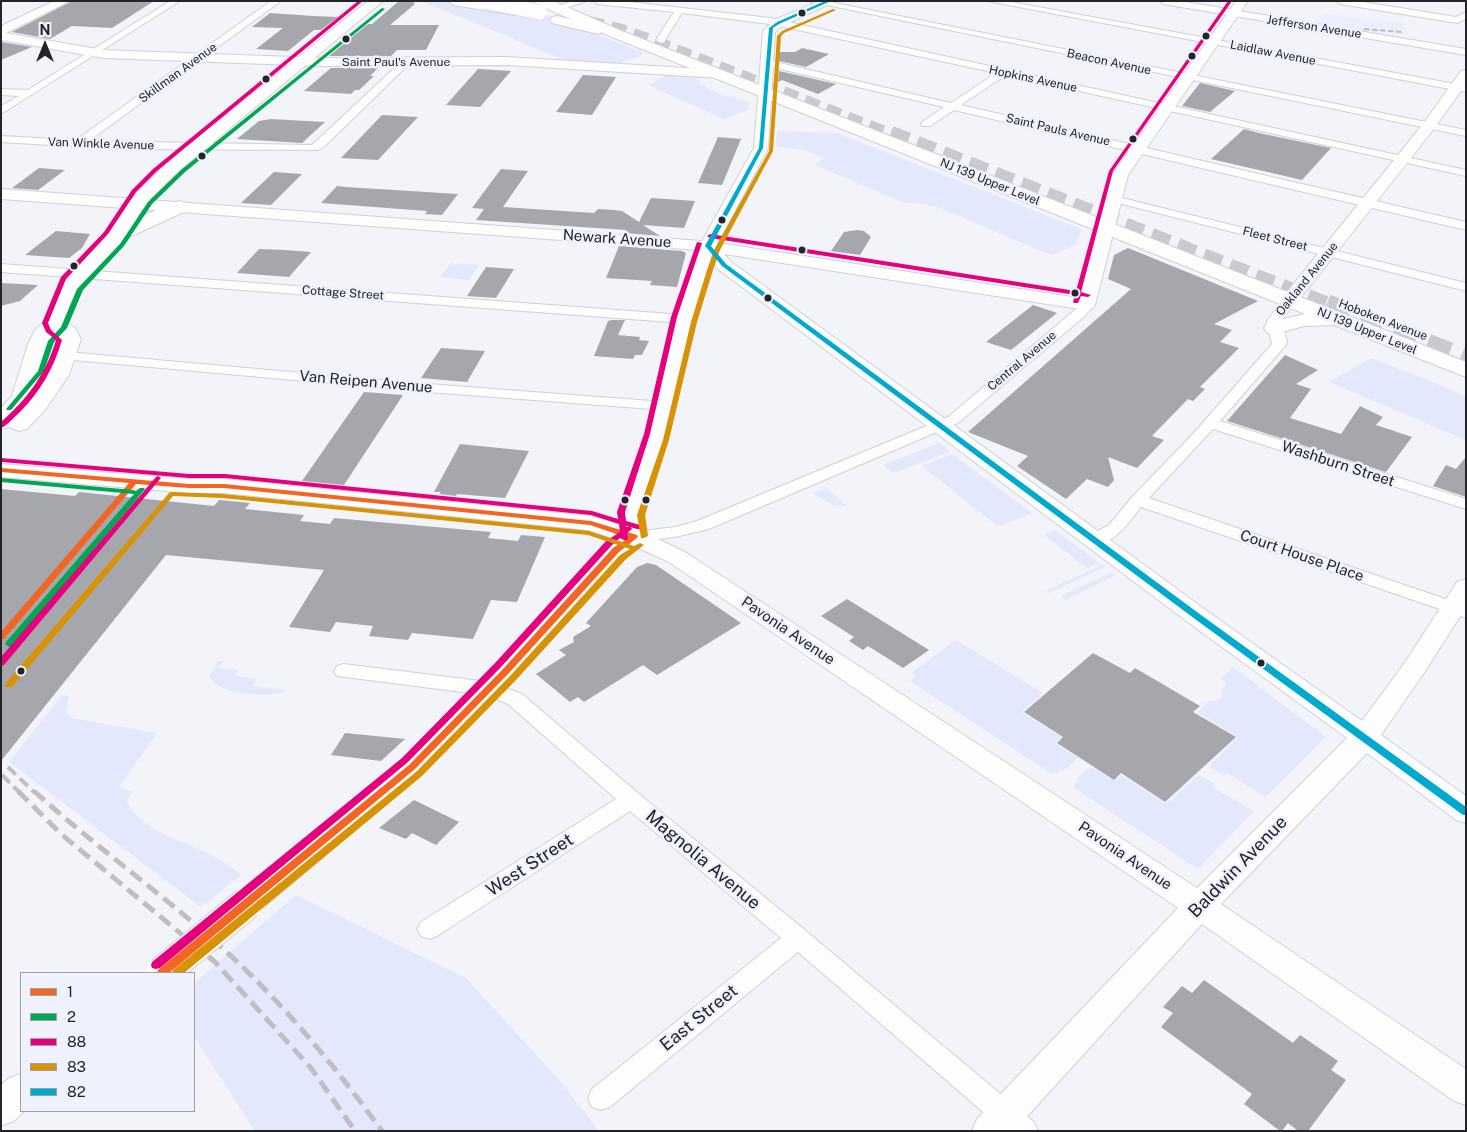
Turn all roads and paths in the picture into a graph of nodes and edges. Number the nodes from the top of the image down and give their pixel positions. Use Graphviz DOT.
graph roads {
  1 [pos="64,1"];
  2 [pos="176,1"];
  3 [pos="278,1"];
  4 [pos="377,1"];
  5 [pos="454,1"];
  6 [pos="465,1"];
  7 [pos="484,1"];
  8 [pos="582,1"];
  9 [pos="597,1"];
  10 [pos="811,1"];
  11 [pos="992,1"];
  12 [pos="1163,1"];
  13 [pos="1242,1"];
  14 [pos="1340,1"];
  15 [pos="827,2"];
  16 [pos="1412,5"];
  17 [pos="540,6"];
  18 [pos="679,10"];
  19 [pos="518,12"];
  20 [pos="1404,12"];
  21 [pos="1234,14"];
  22 [pos="561,15"];
  23 [pos="1466,15"];
  24 [pos="778,23"];
  25 [pos="598,30"];
  26 [pos="1,32"];
  27 [pos="1,36"];
  28 [pos="1214,42"];
  29 [pos="659,44"];
  30 [pos="1466,52"];
  31 [pos="93,53"];
  32 [pos="198,58"];
  33 [pos="303,62"];
  34 [pos="406,62"];
  35 [pos="642,70"];
  36 [pos="1003,73"];
  37 [pos="720,74"];
  38 [pos="1466,74"];
  39 [pos="766,78"];
  40 [pos="1190,78"];
  41 [pos="1460,88"];
  42 [pos="1,92"];
  43 [pos="29,93"];
  44 [pos="954,106"];
  45 [pos="1167,108"];
  46 [pos="1,111"];
  47 [pos="926,124"];
  48 [pos="1428,127"];
  49 [pos="1466,133"];
  50 [pos="1,139"];
  51 [pos="78,144"];
  52 [pos="199,146"];
  53 [pos="1138,149"];
  54 [pos="1401,159"];
  55 [pos="1466,173"];
  56 [pos="1,194"];
  57 [pos="1368,203"];
  58 [pos="137,204"];
  59 [pos="179,207"];
  60 [pos="1110,213"];
  61 [pos="1466,226"];
  62 [pos="117,236"];
  63 [pos="708,246"];
  64 [pos="1329,253"];
  65 [pos="1,268"];
  66 [pos="80,274"];
  67 [pos="1466,287"];
  68 [pos="1295,294"];
  69 [pos="1086,305"];
  70 [pos="684,318"];
  71 [pos="1342,321"];
  72 [pos="55,324"];
  73 [pos="1275,328"];
  74 [pos="1466,352"];
  75 [pos="1423,353"];
  76 [pos="67,356"];
  77 [pos="32,366"];
  78 [pos="1466,370"];
  79 [pos="1,403"];
  80 [pos="665,406"];
  81 [pos="1,422"];
  82 [pos="1210,423"];
  83 [pos="940,426"];
  84 [pos="1,440"];
  85 [pos="1,470"];
  86 [pos="1138,500"];
  87 [pos="1466,504"];
  88 [pos="634,536"];
  89 [pos="1094,540"];
  90 [pos="1461,602"];
  91 [pos="344,671"];
  92 [pos="489,689"];
  93 [pos="1366,737"];
  94 [pos="631,800"];
  95 [pos="1466,812"];
  96 [pos="1199,906"];
  97 [pos="429,929"];
  98 [pos="798,938"];
  99 [pos="163,972"];
  100 [pos="1,1085"];
  101 [pos="20,1089"];
  102 [pos="1466,1089"];
  103 [pos="20,1090"];
  104 [pos="601,1098"];
  105 [pos="1,1109"];
  106 [pos="1007,1125"];
  1 -- 26 [label="main road"];
  2 -- 31 [label="street"];
  3 -- 32 [label="street, Skillman Avenue"];
  4 -- 33 [label="main road"];
  5 -- 19 [label="main road"];
  6 -- 19 [label="main road"];
  7 -- 17 [label="main road, bridge"];
  8 -- 22 [label="street"];
  9 -- 18 [label="street, Hopkins Avenue"];
  10 -- 15 [label="street, Beacon Avenue"];
  11 -- 28 [label="street, Laidlaw Avenue"];
  12 -- 21 [label="street, Jefferson Avenue"];
  13 -- 21 [label="main road"];
  14 -- 20 [label="street"];
  15 -- 24 [label="main road"];
  15 -- 40 [label="street, Beacon Avenue"];
  16 -- 20 [label="street"];
  17 -- 22 [label="main road"];
  18 -- 24 [label="street, Hopkins Avenue"];
  18 -- 29 [label="street"];
  19 -- 22 [label="main road"];
  20 -- 23 [label="street"];
  21 -- 28 [label="main road"];
  21 -- 30 [label="street, Jefferson Avenue"];
  22 -- 25 [label="main road"];
  22 -- 29 [label="main road, NJ 139 Upper Level"];
  24 -- 36 [label="street, Hopkins Avenue"];
  24 -- 39 [label="main road"];
  27 -- 31 [label="main road, Saint Paul's Avenue"];
  28 -- 40 [label="main road"];
  28 -- 41 [label="street, Laidlaw Avenue"];
  29 -- 35 [label="main road"];
  29 -- 37 [label="main road, NJ 139 Upper Level"];
  29 -- 39 [label="main road, NJ 139 Upper Level"];
  31 -- 32 [label="main road, Saint Paul's Avenue"];
  31 -- 43 [label="street"];
  32 -- 33 [label="main road, Saint Paul's Avenue"];
  32 -- 51 [label="street, Skillman Avenue"];
  33 -- 34 [label="main road, Saint Paul's Avenue"];
  33 -- 52 [label="main road"];
  34 -- 35 [label="main road, Saint Paul's Avenue"];
  34 -- 52 [label="street, Van Winkle Avenue"];
  35 -- 37 [label="main road, Saint Paul's Avenue"];
  36 -- 44 [label="street"];
  36 -- 45 [label="street, Hopkins Avenue"];
  37 -- 39 [label="main road, NJ 139 Upper Level"];
  38 -- 41 [label="main road, Oakland Avenue"];
  39 -- 44 [label="street, Saint Pauls Avenue"];
  39 -- 60 [label="main road, NJ 139 Upper Level"];
  39 -- 63 [label="main road"];
  40 -- 45 [label="main road"];
  40 -- 48 [label="street, Beacon Avenue"];
  41 -- 48 [label="main road, Oakland Avenue"];
  42 -- 43 [label="street"];
  43 -- 46 [label="street"];
  44 -- 47 [label="street"];
  44 -- 53 [label="street, Saint Pauls Avenue"];
  45 -- 53 [label="main road"];
  45 -- 54 [label="street, Hopkins Avenue"];
  48 -- 49 [label="street, Beacon Avenue"];
  48 -- 54 [label="main road, Oakland Avenue"];
  50 -- 51 [label="street, Van Winkle Avenue"];
  51 -- 52 [label="street, Van Winkle Avenue"];
  52 -- 58 [label="main road"];
  53 -- 57 [label="street, Saint Pauls Avenue"];
  53 -- 60 [label="main road"];
  54 -- 55 [label="street, Hopkins Avenue"];
  54 -- 57 [label="main road, Oakland Avenue"];
  56 -- 58 [label="main road, Newark Avenue"];
  57 -- 61 [label="street, Saint Pauls Avenue"];
  57 -- 64 [label="main road, Oakland Avenue"];
  58 -- 59 [label="main road, Newark Avenue"];
  58 -- 62 [label="main road"];
  59 -- 62 [label="main road"];
  59 -- 63 [label="main road, Newark Avenue"];
  60 -- 64 [label="street, Fleet Street"];
  60 -- 68 [label="main road, NJ 139 Upper Level"];
  60 -- 69 [label="main road"];
  62 -- 66 [label="main road"];
  63 -- 69 [label="main road"];
  63 -- 70 [label="main road"];
  63 -- 83 [label="main road"];
  64 -- 67 [label="street, Fleet Street"];
  64 -- 68 [label="main road, Oakland Avenue"];
  65 -- 66 [label="street, Cottage Street"];
  66 -- 70 [label="street, Cottage Street"];
  66 -- 72 [label="main road"];
  68 -- 71 [label="main road, NJ 139 Upper Level"];
  68 -- 73 [label="street, Oakland Avenue"];
  68 -- 74 [label="main road, Hoboken Avenue"];
  69 -- 83 [label="street, Central Avenue"];
  70 -- 80 [label="main road"];
  71 -- 73 [label="main road"];
  71 -- 75 [label="main road, NJ 139 Upper Level"];
  72 -- 76 [label="main road"];
  72 -- 77 [label="main road"];
  73 -- 82 [label="street, Oakland Avenue"];
  75 -- 78 [label="main road, Hoboken Avenue"];
  76 -- 80 [label="street, Van Reipen Avenue"];
  76 -- 84 [label="main road"];
  77 -- 79 [label="main road"];
  77 -- 81 [label="main road"];
  80 -- 88 [label="main road"];
  82 -- 86 [label="street, Oakland Avenue"];
  82 -- 87 [label="street, Washburn Street"];
  83 -- 88 [label="street, Central Avenue"];
  83 -- 89 [label="main road"];
  85 -- 88 [label="main road, Pavonia Avenue"];
  86 -- 89 [label="street, Oakland Avenue"];
  86 -- 90 [label="street, Court House Place"];
  88 -- 92 [label="main road"];
  88 -- 96 [label="main road, Pavonia Avenue"];
  89 -- 93 [label="main road"];
  90 -- 93 [label="main road, Baldwin Avenue"];
  91 -- 92 [label="street, Magnolia Avenue"];
  92 -- 94 [label="street, Magnolia Avenue"];
  92 -- 99 [label="main road, bridge"];
  93 -- 95 [label="main road"];
  93 -- 96 [label="main road, Baldwin Avenue"];
  94 -- 97 [label="street, West Street"];
  94 -- 98 [label="street, Magnolia Avenue"];
  96 -- 102 [label="main road, Pavonia Avenue"];
  96 -- 106 [label="main road, Baldwin Avenue"];
  98 -- 104 [label="street, East Street"];
  98 -- 106 [label="street, Magnolia Avenue"];
  100 -- 101 [label="main road"];
  103 -- 105 [label="main road"];
}
